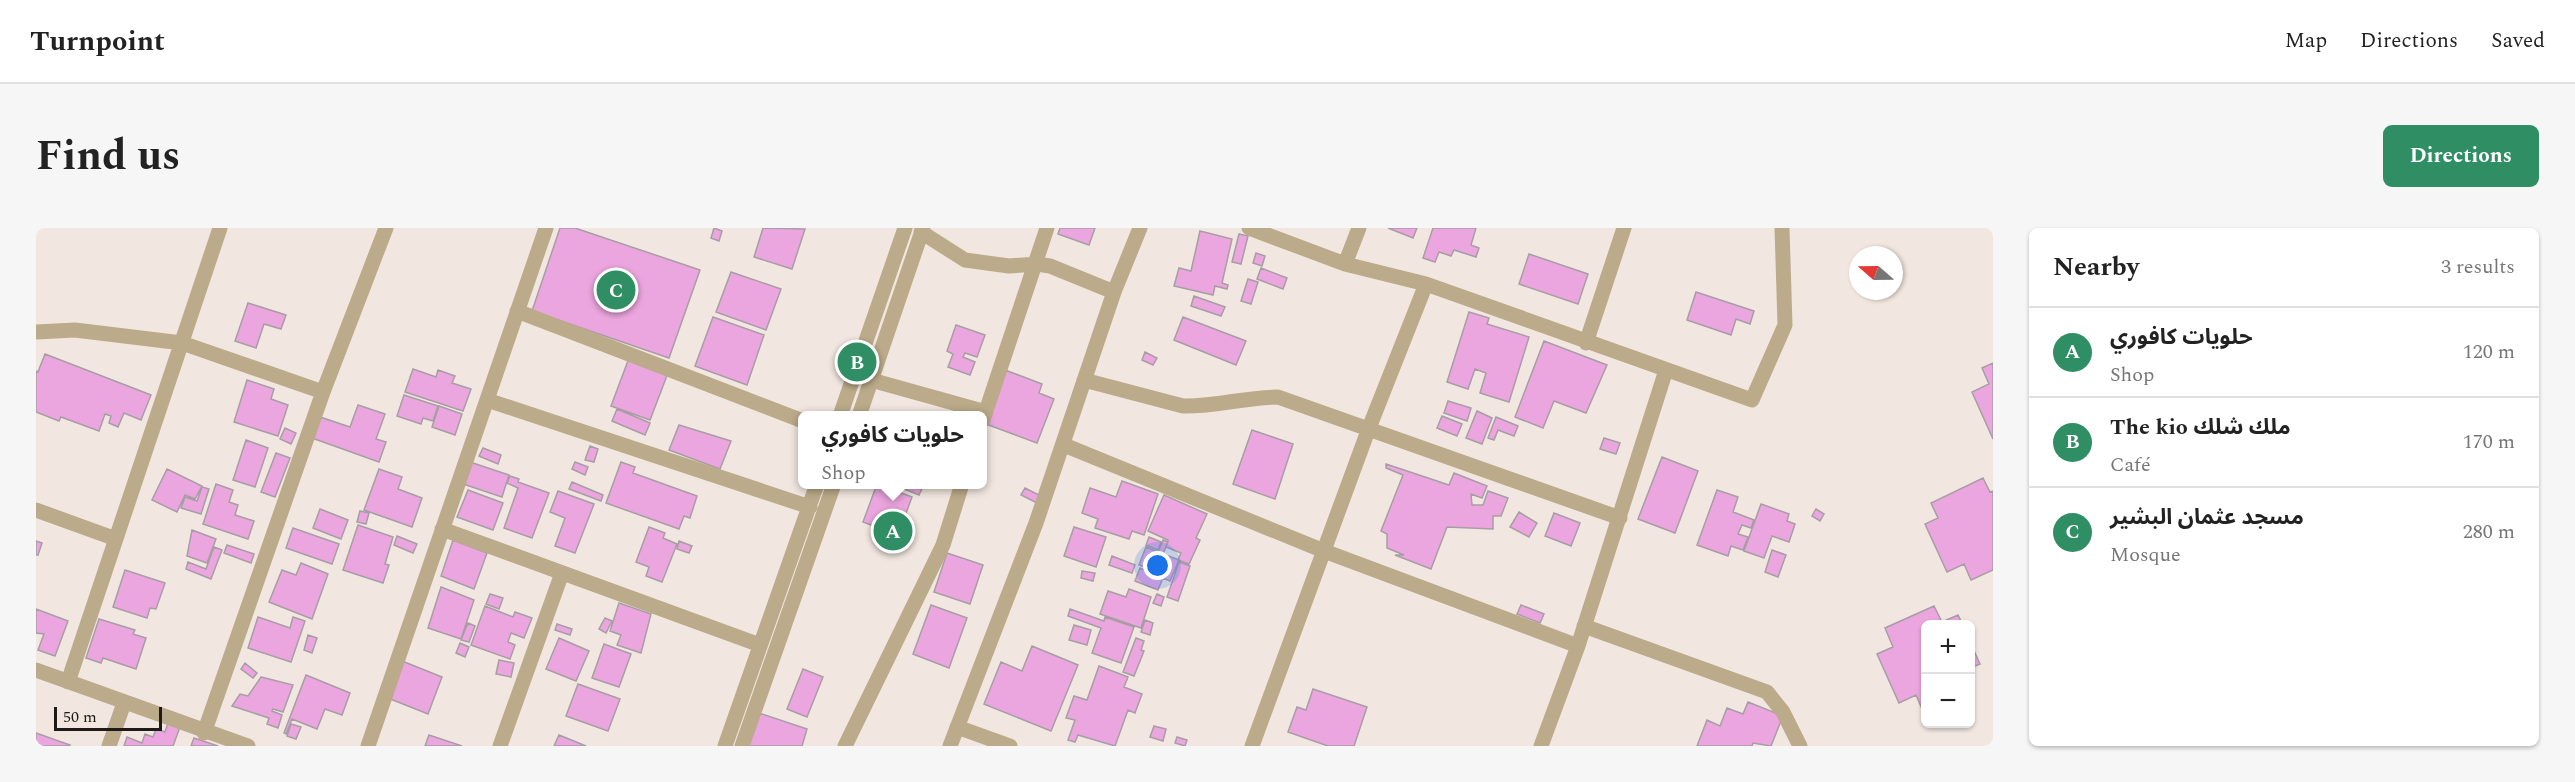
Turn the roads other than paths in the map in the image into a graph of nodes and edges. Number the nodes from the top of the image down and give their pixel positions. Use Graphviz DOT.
graph roads {
  1 [pos="220,228"];
  2 [pos="386,228"];
  3 [pos="546,228"];
  4 [pos="905,228"];
  5 [pos="1047,228"];
  6 [pos="1140,228"];
  7 [pos="1249,228"];
  8 [pos="1359,228"];
  9 [pos="1624,228"];
  10 [pos="1782,228"];
  11 [pos="922,230"];
  12 [pos="1037,264"];
  13 [pos="1345,264"];
  14 [pos="1426,284"];
  15 [pos="1114,292"];
  16 [pos="517,311"];
  17 [pos="36,332"];
  18 [pos="182,343"];
  19 [pos="1586,343"];
  20 [pos="1666,370"];
  21 [pos="871,380"];
  22 [pos="1084,380"];
  23 [pos="323,392"];
  24 [pos="487,400"];
  25 [pos="842,411"];
  26 [pos="861,411"];
  27 [pos="968,411"];
  28 [pos="986,411"];
  29 [pos="798,419"];
  30 [pos="1369,428"];
  31 [pos="1064,445"];
  32 [pos="815,489"];
  33 [pos="832,489"];
  34 [pos="960,489"];
  35 [pos="810,507"];
  36 [pos="36,510"];
  37 [pos="1620,518"];
  38 [pos="442,530"];
  39 [pos="116,538"];
  40 [pos="1324,551"];
  41 [pos="562,573"];
  42 [pos="1584,626"];
  43 [pos="760,645"];
  44 [pos="1578,646"];
  45 [pos="36,670"];
  46 [pos="68,682"];
  47 [pos="124,703"];
  48 [pos="957,727"];
  49 [pos="204,733"];
  50 [pos="109,746"];
  51 [pos="248,746"];
  52 [pos="368,746"];
  53 [pos="500,746"];
  54 [pos="724,746"];
  55 [pos="742,746"];
  56 [pos="845,746"];
  57 [pos="950,746"];
  58 [pos="1010,746"];
  59 [pos="1252,746"];
  60 [pos="1541,746"];
  61 [pos="1800,746"];
  1 -- 18 [label="street"];
  2 -- 23 [label="street"];
  3 -- 16 [label="street"];
  4 -- 25 [label="street"];
  5 -- 12 [label="street"];
  6 -- 15 [label="street"];
  7 -- 13 [label="street"];
  8 -- 13 [label="street"];
  9 -- 19 [label="street"];
  10 -- 20 [label="street"];
  11 -- 12 [label="street"];
  11 -- 21 [label="street"];
  12 -- 15 [label="street"];
  12 -- 28 [label="street"];
  13 -- 14 [label="street"];
  14 -- 19 [label="street"];
  14 -- 30 [label="street"];
  15 -- 22 [label="street"];
  16 -- 24 [label="street"];
  16 -- 29 [label="street"];
  17 -- 18 [label="street"];
  18 -- 23 [label="street"];
  18 -- 39 [label="street"];
  19 -- 20 [label="street"];
  20 -- 37 [label="street"];
  21 -- 26 [label="street"];
  21 -- 27 [label="street"];
  22 -- 30 [label="street"];
  22 -- 31 [label="street"];
  23 -- 49 [label="street"];
  24 -- 35 [label="street"];
  24 -- 38 [label="street"];
  30 -- 37 [label="street"];
  30 -- 40 [label="street"];
  31 -- 40 [label="street"];
  31 -- 48 [label="street"];
  32 -- 35 [label="street"];
  33 -- 55 [label="street"];
  34 -- 56 [label="street"];
  35 -- 43 [label="street"];
  36 -- 39 [label="street"];
  37 -- 42 [label="street"];
  38 -- 41 [label="street"];
  38 -- 52 [label="street"];
  39 -- 46 [label="street"];
  40 -- 44 [label="street"];
  40 -- 59 [label="street"];
  41 -- 43 [label="street"];
  41 -- 53 [label="street"];
  42 -- 44 [label="street"];
  42 -- 61 [label="street"];
  43 -- 54 [label="street"];
  44 -- 60 [label="street"];
  45 -- 46 [label="street"];
  46 -- 47 [label="street"];
  47 -- 49 [label="street"];
  47 -- 50 [label="street"];
  48 -- 57 [label="street"];
  48 -- 58 [label="street"];
  49 -- 51 [label="street"];
}
